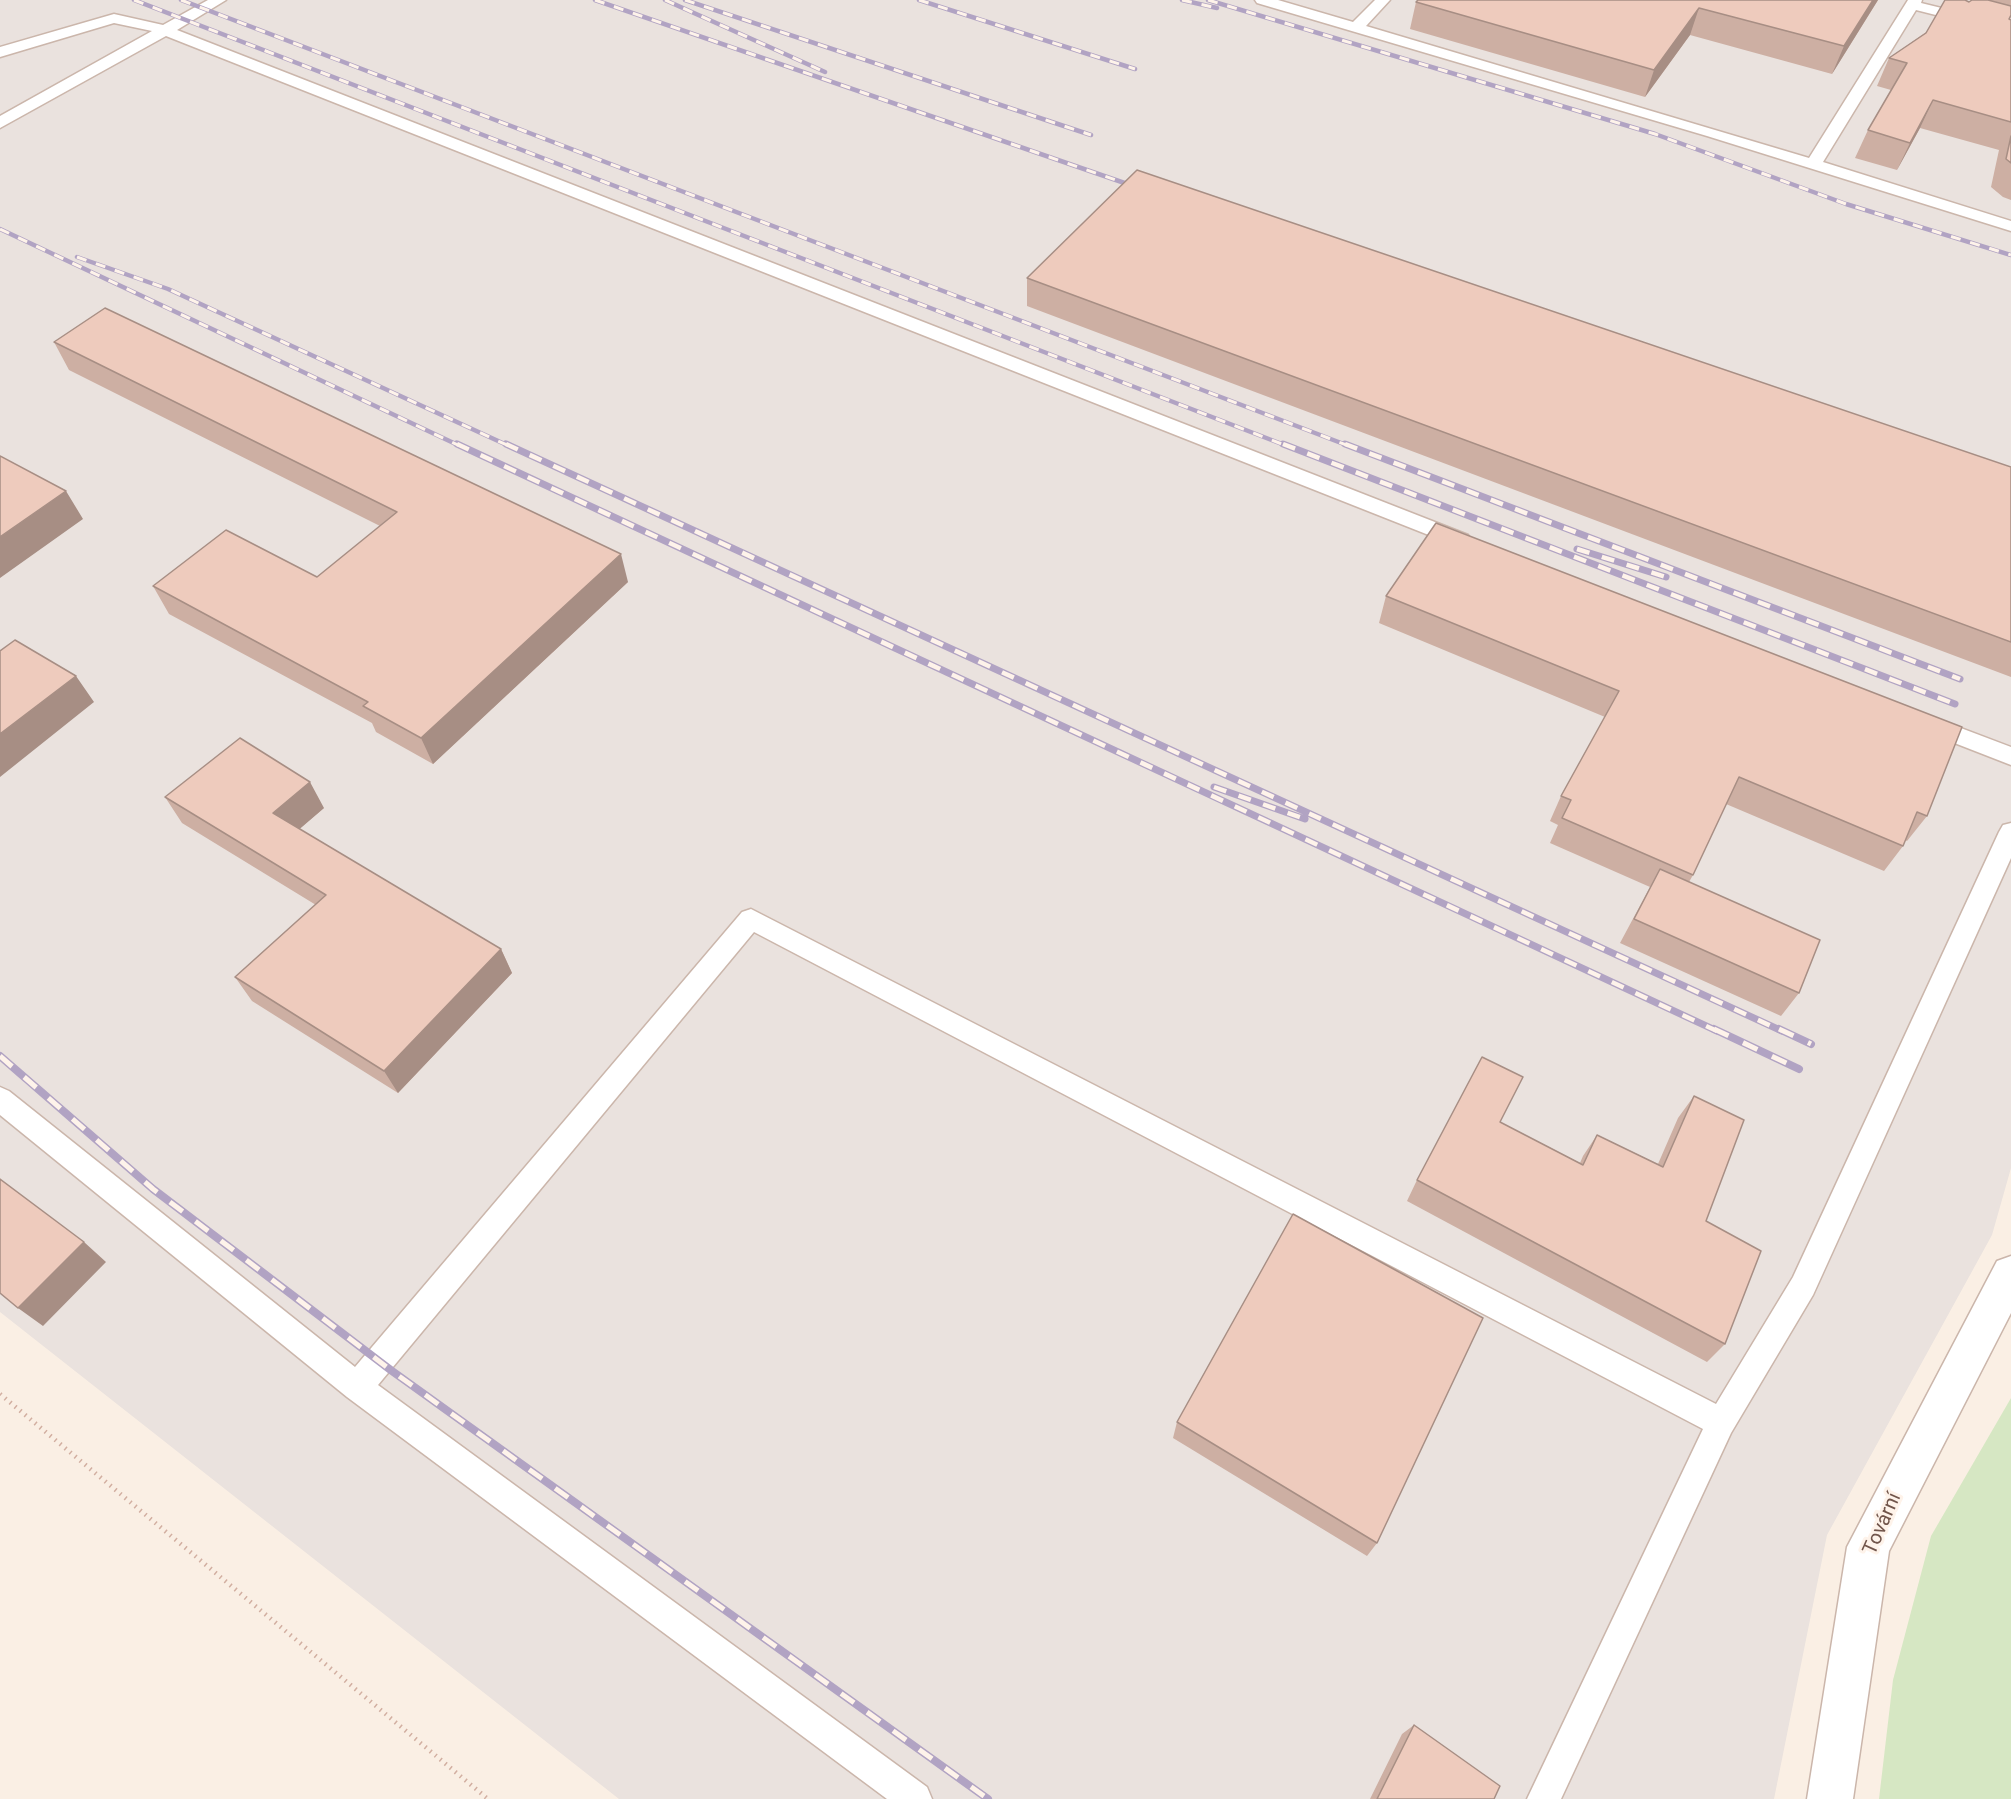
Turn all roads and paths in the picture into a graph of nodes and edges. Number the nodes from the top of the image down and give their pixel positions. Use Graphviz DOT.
graph roads {
  1 [pos="219,0"];
  2 [pos="1262,0"];
  3 [pos="1383,0"];
  4 [pos="1914,2"];
  5 [pos="1356,28"];
  6 [pos="165,30"];
  7 [pos="2011,30"];
  8 [pos="0,52"];
  9 [pos="0,123"];
  10 [pos="1813,165"];
  11 [pos="2011,226"];
  12 [pos="1477,546"];
  13 [pos="1911,717"];
  14 [pos="2011,756"];
  15 [pos="2011,832"];
  16 [pos="0,1099"];
  17 [pos="2011,1274"];
  18 [pos="357,1387"];
  19 [pos="0,1394"];
  20 [pos="1721,1423"];
  21 [pos="488,1799"];
  22 [pos="915,1799"];
  23 [pos="1544,1799"];
  24 [pos="1830,1799"];
  1 -- 6 [label="lane"];
  2 -- 5 [label="lane"];
  3 -- 5 [label="lane"];
  4 -- 7 [label="lane"];
  4 -- 10 [label="lane"];
  5 -- 10 [label="lane"];
  6 -- 8 [label="lane"];
  6 -- 9 [label="lane"];
  6 -- 12 [label="lane"];
  10 -- 11 [label="lane"];
  13 -- 14 [label="lane"];
  15 -- 20 [label="lane"];
  16 -- 18 [label="lane"];
  17 -- 24 [label="street, Tovární"];
  18 -- 20 [label="lane"];
  18 -- 22 [label="lane"];
  19 -- 21 [label="path"];
  20 -- 23 [label="lane"];
}
